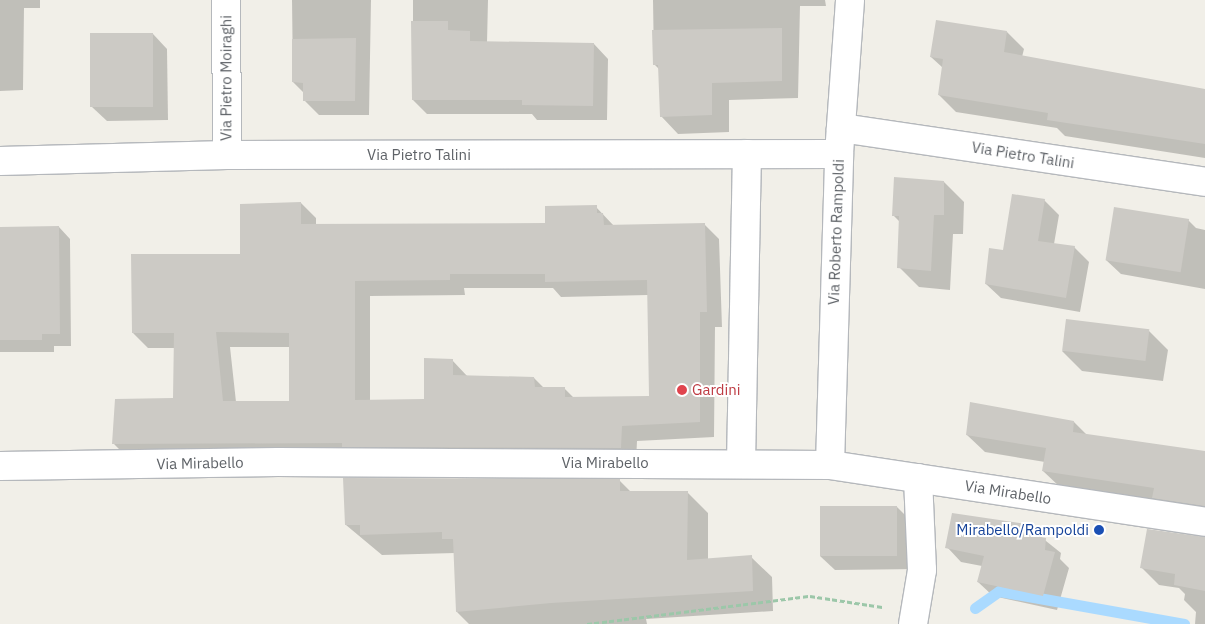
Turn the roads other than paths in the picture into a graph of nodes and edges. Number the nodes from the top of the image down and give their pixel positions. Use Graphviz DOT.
graph roads {
  1 [pos="226,0"];
  2 [pos="850,0"];
  3 [pos="841,128"];
  4 [pos="746,154"];
  5 [pos="839,154"];
  6 [pos="226,155"];
  7 [pos="0,161"];
  8 [pos="1205,182"];
  9 [pos="740,464"];
  10 [pos="830,465"];
  11 [pos="0,466"];
  12 [pos="918,478"];
  13 [pos="1205,522"];
  14 [pos="914,618"];
  1 -- 6 [label="street, Via Pietro Moiraghi"];
  2 -- 3 [label="street, Via Roberto Rampoldi"];
  3 -- 5 [label="street, Via Roberto Rampoldi"];
  3 -- 8 [label="street, Via Pietro Talini"];
  4 -- 5 [label="street, Via Pietro Talini"];
  4 -- 6 [label="street, Via Pietro Talini"];
  4 -- 9 [label="street"];
  5 -- 10 [label="street, Via Roberto Rampoldi"];
  6 -- 7 [label="street, Via Pietro Talini"];
  9 -- 10 [label="street, Via Mirabello"];
  9 -- 11 [label="street, Via Mirabello"];
  10 -- 12 [label="street, Via Mirabello"];
  12 -- 13 [label="street, Via Mirabello"];
  12 -- 14 [label="street"];
}
